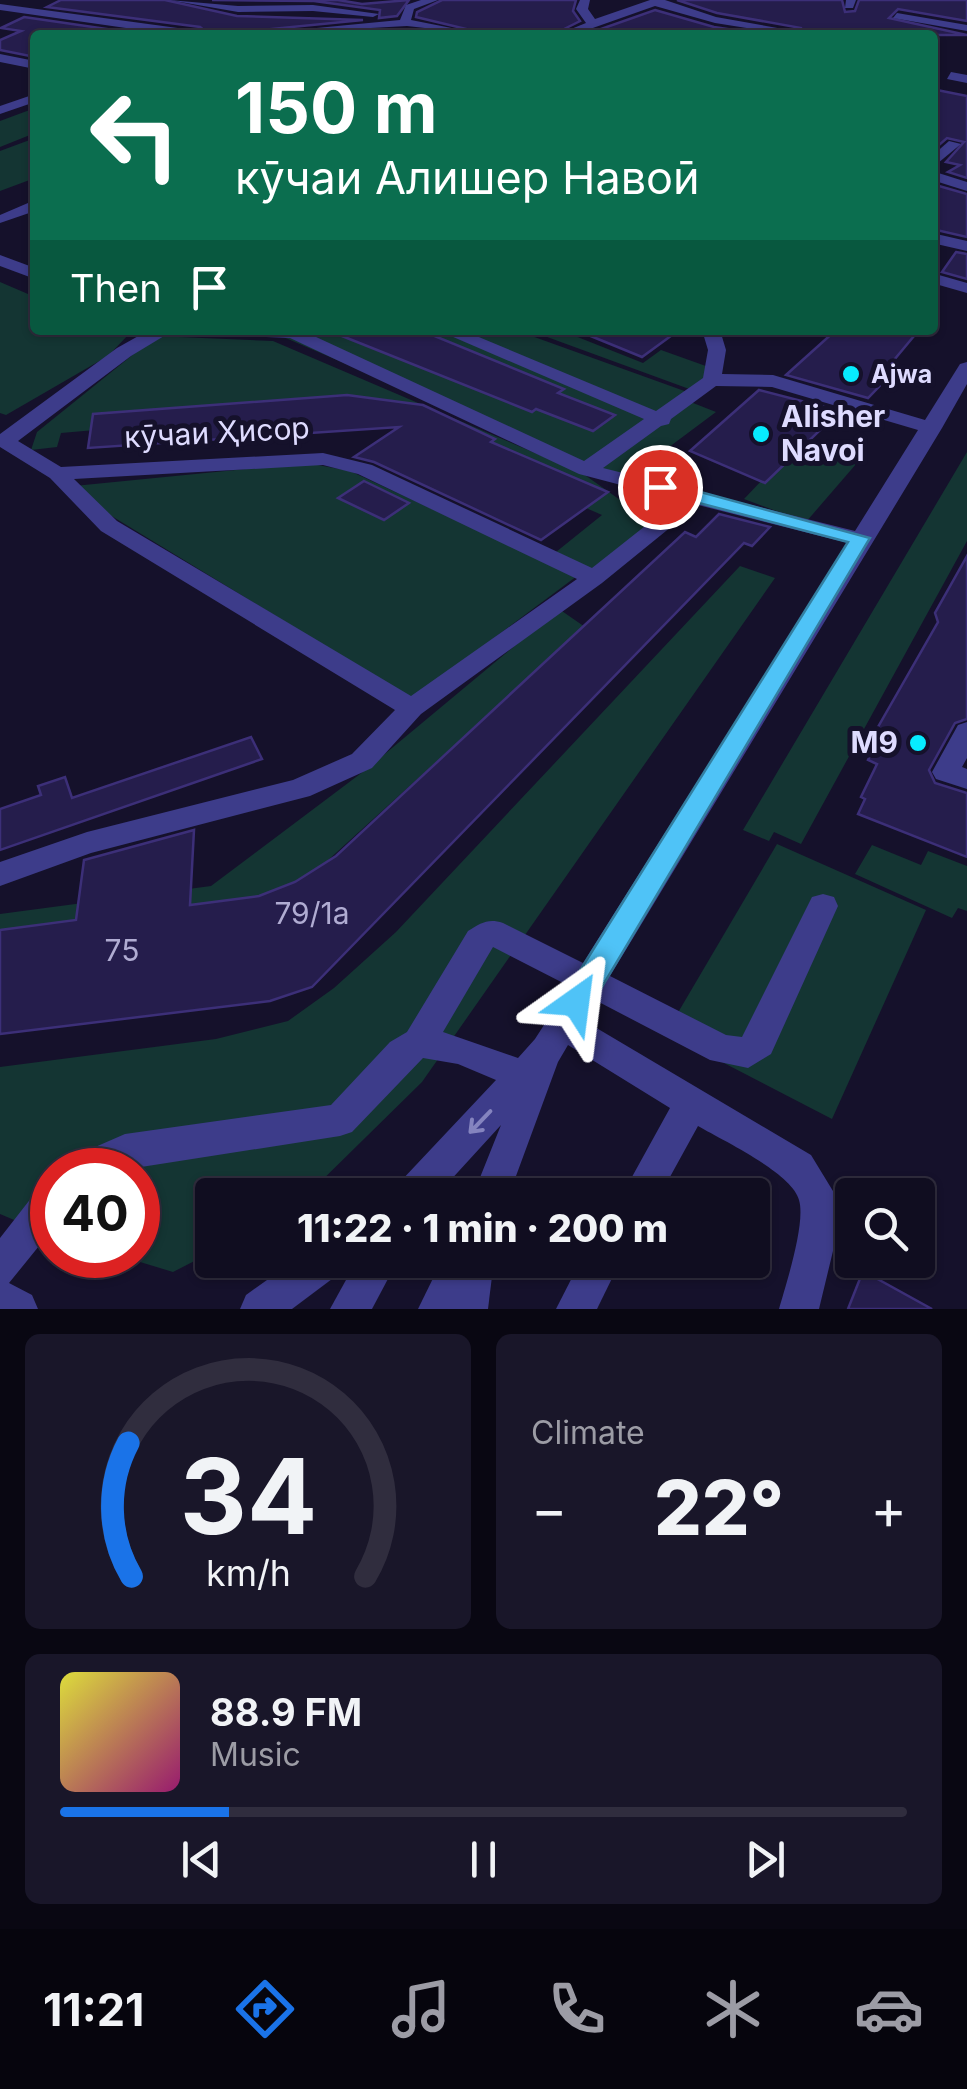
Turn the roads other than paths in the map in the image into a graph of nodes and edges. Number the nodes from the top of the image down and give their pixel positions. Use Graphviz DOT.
graph roads {
  1 [pos="12,0"];
  2 [pos="174,0"];
  3 [pos="433,0"];
  4 [pos="586,0"];
  5 [pos="657,1"];
  6 [pos="314,4"];
  7 [pos="0,6"];
  8 [pos="896,16"];
  9 [pos="406,20"];
  10 [pos="592,23"];
  11 [pos="967,28"];
  12 [pos="166,30"];
  13 [pos="301,30"];
  14 [pos="456,30"];
  15 [pos="574,30"];
  16 [pos="781,30"];
  17 [pos="0,58"];
  18 [pos="30,64"];
  19 [pos="952,76"];
  20 [pos="967,78"];
  21 [pos="30,84"];
  22 [pos="0,94"];
  23 [pos="30,100"];
  24 [pos="0,110"];
  25 [pos="954,144"];
  26 [pos="938,159"];
  27 [pos="938,177"];
  28 [pos="967,187"];
  29 [pos="30,207"];
  30 [pos="4,218"];
  31 [pos="938,239"];
  32 [pos="967,246"];
  33 [pos="0,260"];
  34 [pos="30,272"];
  35 [pos="938,280"];
  36 [pos="967,288"];
  37 [pos="167,335"];
  38 [pos="303,335"];
  39 [pos="458,335"];
  40 [pos="712,335"];
  41 [pos="967,368"];
  42 [pos="712,380"];
  43 [pos="662,420"];
  44 [pos="932,428"];
  45 [pos="2,441"];
  46 [pos="586,470"];
  47 [pos="57,474"];
  48 [pos="697,495"];
  49 [pos="860,538"];
  50 [pos="594,578"];
  51 [pos="412,708"];
  52 [pos="967,732"];
  53 [pos="967,779"];
  54 [pos="0,874"];
  55 [pos="823,906"];
  56 [pos="590,980"];
  57 [pos="419,1042"];
  58 [pos="545,1050"];
  59 [pos="692,1103"];
  60 [pos="145,1148"];
  61 [pos="426,1178"];
  62 [pos="497,1178"];
  63 [pos="650,1178"];
  64 [pos="30,1229"];
  65 [pos="0,1268"];
  66 [pos="303,1278"];
  67 [pos="368,1278"];
  68 [pos="453,1278"];
  69 [pos="472,1278"];
  70 [pos="592,1278"];
  71 [pos="0,1300"];
  72 [pos="18,1309"];
  73 [pos="260,1309"];
  74 [pos="350,1309"];
  75 [pos="438,1309"];
  76 [pos="468,1309"];
  77 [pos="576,1309"];
  78 [pos="799,1309"];
  1 -- 7 [label="street"];
  2 -- 6 [label="street"];
  3 -- 9 [label="street"];
  4 -- 10 [label="street"];
  5 -- 10 [label="street"];
  5 -- 16 [label="street"];
  6 -- 9 [label="street"];
  7 -- 12 [label="street"];
  8 -- 11 [label="street"];
  9 -- 13 [label="street"];
  9 -- 14 [label="street"];
  10 -- 15 [label="street"];
  17 -- 18 [label="street"];
  19 -- 20 [label="street"];
  21 -- 22 [label="street"];
  23 -- 24 [label="street"];
  25 -- 26 [label="street"];
  27 -- 28 [label="street"];
  29 -- 30 [label="street"];
  31 -- 32 [label="street"];
  33 -- 34 [label="street"];
  35 -- 36 [label="street"];
  37 -- 45 [label="street"];
  38 -- 46 [label="street"];
  39 -- 43 [label="street"];
  40 -- 42 [label="street"];
  41 -- 44 [label="street"];
  42 -- 43 [label="street"];
  42 -- 44 [label="street"];
  43 -- 46 [label="street"];
  44 -- 49 [label="street"];
  45 -- 47 [label="street"];
  46 -- 48 [label="street"];
  47 -- 50 [label="street, кӯчаи Ҳисор"];
  47 -- 51 [label="street"];
  48 -- 49 [label="street"];
  48 -- 50 [label="street"];
  49 -- 56 [label="street"];
  50 -- 51 [label="street"];
  51 -- 54 [label="street"];
  52 -- 53 [label="street"];
  55 -- 56 [label="street"];
  56 -- 57 [label="street"];
  56 -- 58 [label="street"];
  57 -- 58 [label="street"];
  57 -- 60 [label="street"];
  58 -- 59 [label="street"];
  58 -- 61 [label="street, one-way"];
  58 -- 62 [label="street"];
  59 -- 63 [label="street"];
  59 -- 78 [label="street"];
  64 -- 65 [label="street"];
  66 -- 73 [label="street"];
  67 -- 74 [label="street"];
  68 -- 75 [label="street"];
  69 -- 76 [label="street"];
  70 -- 77 [label="street"];
  71 -- 72 [label="street"];
}
